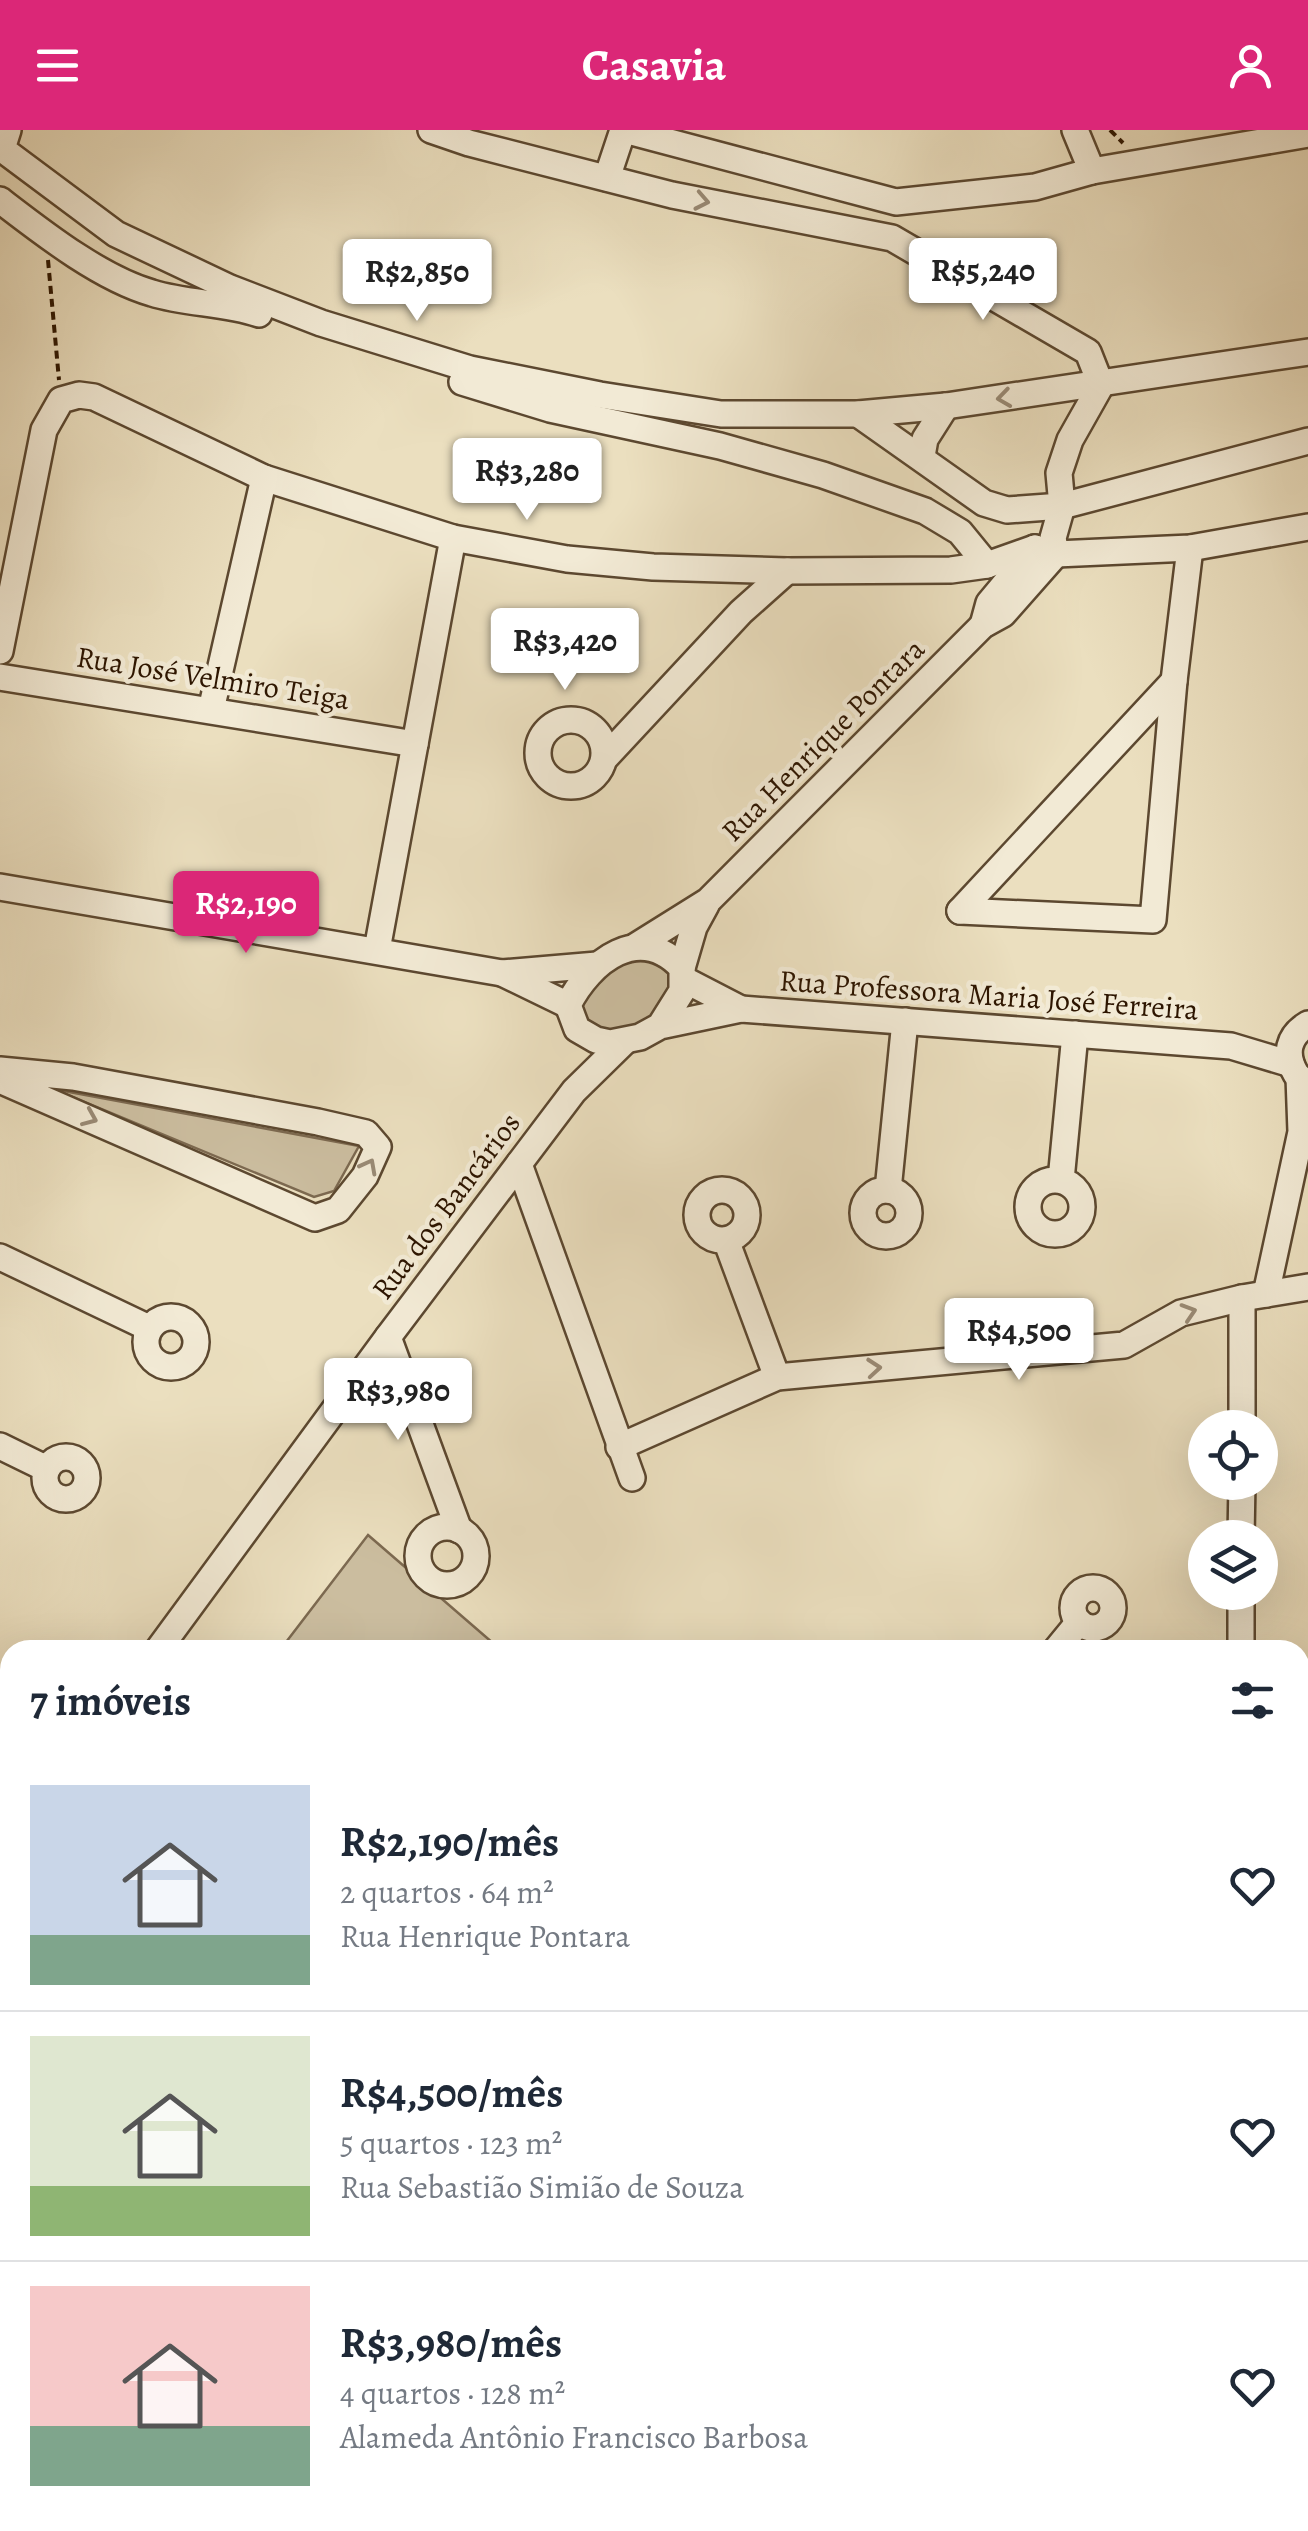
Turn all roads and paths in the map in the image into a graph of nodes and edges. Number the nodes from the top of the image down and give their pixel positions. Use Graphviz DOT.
graph roads {
  1 [pos="431,130"];
  2 [pos="624,130"];
  3 [pos="1075,130"];
  4 [pos="1308,134"];
  5 [pos="674,136"];
  6 [pos="5,139"];
  7 [pos="1092,171"];
  8 [pos="607,178"];
  9 [pos="0,200"];
  10 [pos="896,202"];
  11 [pos="47,236"];
  12 [pos="892,238"];
  13 [pos="1308,352"];
  14 [pos="1100,385"];
  15 [pos="61,400"];
  16 [pos="946,406"];
  17 [pos="858,414"];
  18 [pos="1308,441"];
  19 [pos="922,456"];
  20 [pos="264,478"];
  21 [pos="1062,506"];
  22 [pos="1308,527"];
  23 [pos="452,538"];
  24 [pos="1048,546"];
  25 [pos="1190,548"];
  26 [pos="987,566"];
  27 [pos="786,571"];
  28 [pos="0,651"];
  29 [pos="0,677"];
  30 [pos="1174,681"];
  31 [pos="211,710"];
  32 [pos="414,744"];
  33 [pos="605,758"];
  34 [pos="0,887"];
  35 [pos="708,901"];
  36 [pos="636,946"];
  37 [pos="376,950"];
  38 [pos="596,965"];
  39 [pos="682,973"];
  40 [pos="502,974"];
  41 [pos="568,1005"];
  42 [pos="741,1009"];
  43 [pos="905,1021"];
  44 [pos="660,1026"];
  45 [pos="1302,1028"];
  46 [pos="583,1034"];
  47 [pos="1075,1034"];
  48 [pos="624,1042"];
  49 [pos="1231,1046"];
  50 [pos="0,1070"];
  51 [pos="1299,1074"];
  52 [pos="0,1080"];
  53 [pos="574,1091"];
  54 [pos="1305,1127"];
  55 [pos="518,1164"];
  56 [pos="1060,1180"];
  57 [pos="888,1190"];
  58 [pos="726,1240"];
  59 [pos="0,1257"];
  60 [pos="1308,1288"];
  61 [pos="1254,1296"];
  62 [pos="149,1328"];
  63 [pos="388,1337"];
  64 [pos="776,1377"];
  65 [pos="1244,1410"];
  66 [pos="0,1446"];
  67 [pos="619,1446"];
  68 [pos="47,1469"];
  69 [pos="632,1478"];
  70 [pos="460,1530"];
  71 [pos="1241,1610"];
  72 [pos="1079,1622"];
  73 [pos="165,1640"];
  74 [pos="1064,1640"];
  75 [pos="1241,1640"];
  1 -- 8 [label="street"];
  2 -- 5 [label="street"];
  2 -- 8 [label="street"];
  3 -- 7 [label="street"];
  4 -- 7 [label="street"];
  5 -- 10 [label="street"];
  6 -- 17 [label="street"];
  7 -- 10 [label="street"];
  8 -- 12 [label="street, one-way"];
  9 -- 11 [label="street"];
  10 -- 12 [label="street"];
  11 -- 15 [label="path"];
  11 -- 26 [label="street"];
  12 -- 14 [label="street"];
  13 -- 14 [label="street"];
  14 -- 16 [label="street, one-way"];
  14 -- 21 [label="street"];
  15 -- 20 [label="street"];
  15 -- 28 [label="street"];
  16 -- 17 [label="street"];
  16 -- 19 [label="street"];
  17 -- 19 [label="street"];
  18 -- 21 [label="street"];
  19 -- 21 [label="street"];
  20 -- 23 [label="street"];
  20 -- 31 [label="street"];
  21 -- 24 [label="street"];
  22 -- 25 [label="street"];
  23 -- 27 [label="street"];
  23 -- 32 [label="street"];
  24 -- 25 [label="street"];
  24 -- 26 [label="street"];
  24 -- 35 [label="street, Rua Henrique Pontara"];
  25 -- 30 [label="street"];
  26 -- 27 [label="street"];
  27 -- 33 [label="street"];
  29 -- 31 [label="street, Rua José Velmiro Teiga"];
  30 -- 30 [label="street"];
  31 -- 32 [label="street, Rua José Velmiro Teiga"];
  32 -- 37 [label="street"];
  34 -- 37 [label="street"];
  35 -- 36 [label="street, Rua Henrique Pontara"];
  35 -- 39 [label="street, Rua Henrique Pontara"];
  36 -- 38 [label="street"];
  36 -- 39 [label="street"];
  37 -- 40 [label="street"];
  38 -- 40 [label="street"];
  38 -- 41 [label="street"];
  39 -- 42 [label="street, Rua Professora Maria José Ferreira"];
  39 -- 44 [label="street"];
  40 -- 41 [label="street"];
  41 -- 46 [label="street"];
  42 -- 43 [label="street, Rua Professora Maria José Ferreira"];
  42 -- 44 [label="street, Rua Professora Maria José Ferreira"];
  43 -- 47 [label="street, Rua Professora Maria José Ferreira"];
  43 -- 57 [label="street"];
  44 -- 48 [label="street"];
  45 -- 49 [label="street, Rua Professora Maria José Ferreira"];
  45 -- 51 [label="street"];
  46 -- 48 [label="street"];
  46 -- 53 [label="street, Rua dos Bancários"];
  47 -- 49 [label="street, Rua Professora Maria José Ferreira"];
  47 -- 56 [label="street"];
  48 -- 53 [label="street, Rua dos Bancários"];
  49 -- 51 [label="street, Rua Professora Maria José Ferreira"];
  52 -- 50 [label="street, one-way"];
  51 -- 54 [label="street"];
  53 -- 55 [label="street, Rua dos Bancários"];
  54 -- 61 [label="street"];
  55 -- 63 [label="street, Rua dos Bancários"];
  55 -- 67 [label="street"];
  58 -- 64 [label="street"];
  59 -- 62 [label="street"];
  60 -- 61 [label="street"];
  64 -- 61 [label="street, one-way"];
  61 -- 65 [label="street"];
  63 -- 70 [label="street"];
  63 -- 73 [label="street, Rua dos Bancários"];
  64 -- 67 [label="street"];
  66 -- 68 [label="street"];
  67 -- 69 [label="street"];
  71 -- 75 [label="street"];
  72 -- 74 [label="street"];
}
